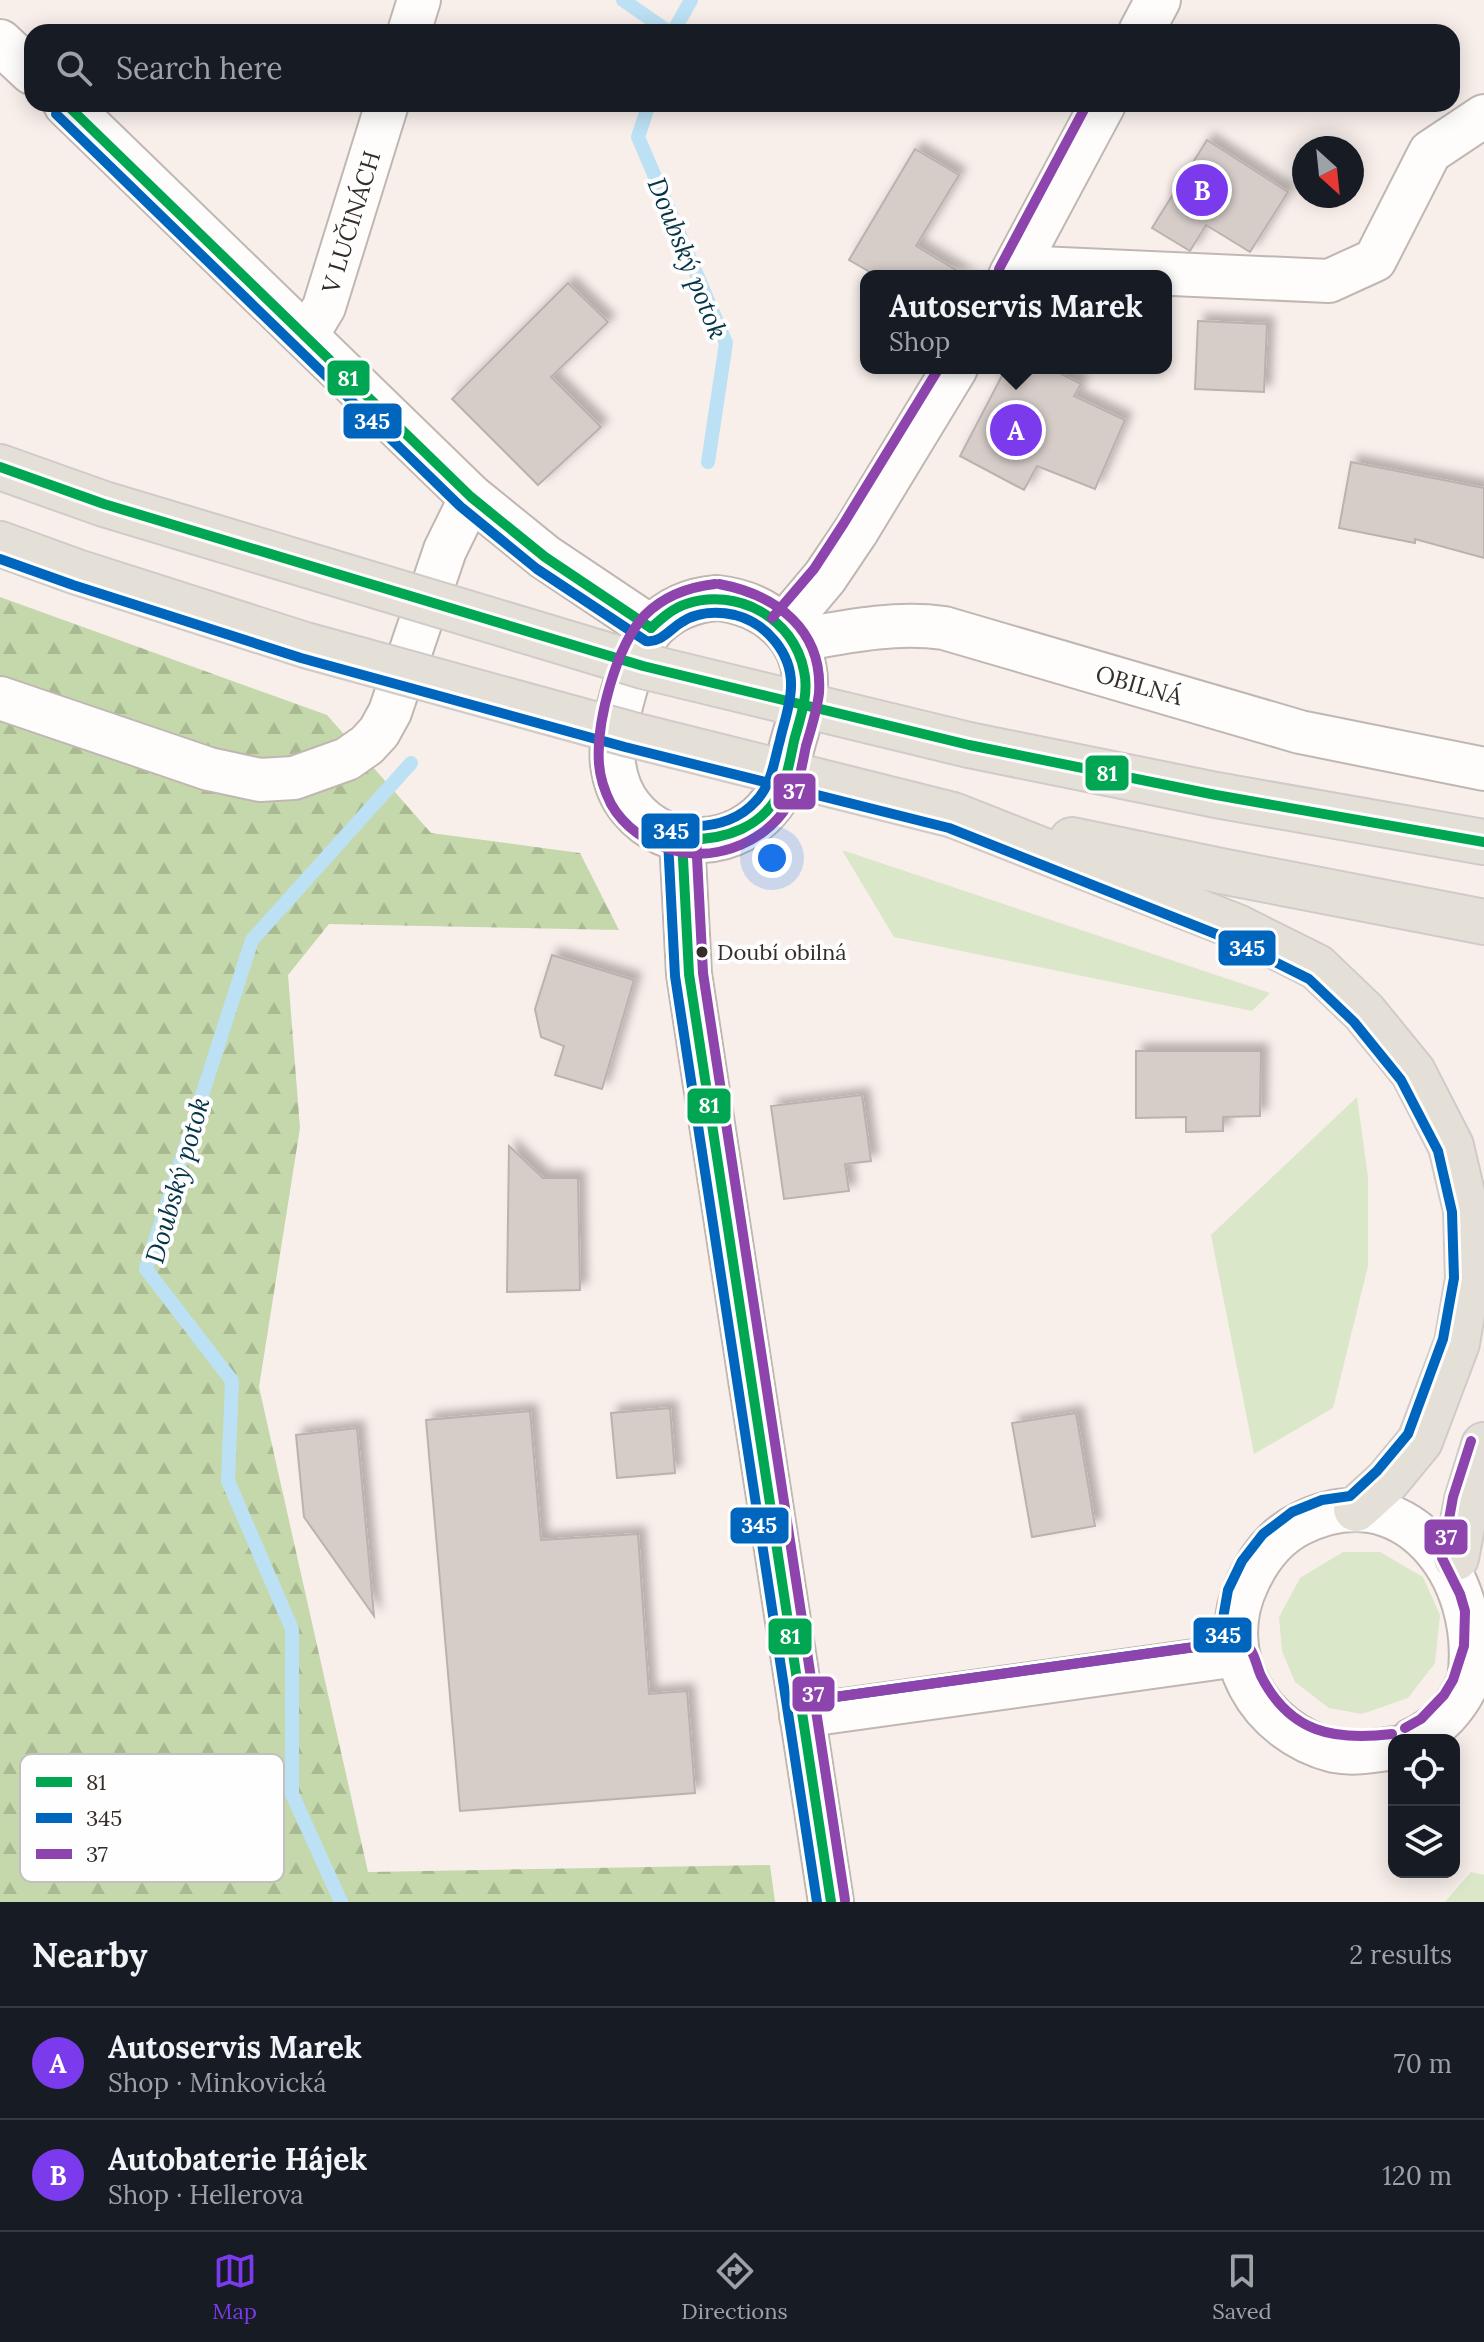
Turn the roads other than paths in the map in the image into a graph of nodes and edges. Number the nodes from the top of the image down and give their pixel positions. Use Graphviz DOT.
graph roads {
  1 [pos="419,0"];
  2 [pos="1158,0"];
  3 [pos="412,24"];
  4 [pos="1145,24"];
  5 [pos="0,42"];
  6 [pos="24,64"];
  7 [pos="74,112"];
  8 [pos="385,112"];
  9 [pos="1099,112"];
  10 [pos="1484,116"];
  11 [pos="1015,270"];
  12 [pos="1172,276"];
  13 [pos="306,337"];
  14 [pos="951,374"];
  15 [pos="0,453"];
  16 [pos="0,467"];
  17 [pos="471,497"];
  18 [pos="104,504"];
  19 [pos="0,544"];
  20 [pos="651,628"];
  21 [pos="788,634"];
  22 [pos="0,698"];
  23 [pos="1484,769"];
  24 [pos="953,815"];
  25 [pos="682,839"];
  26 [pos="1484,842"];
  27 [pos="1484,922"];
  28 [pos="1484,1445"];
  29 [pos="1356,1509"];
  30 [pos="1456,1558"];
  31 [pos="1238,1655"];
  32 [pos="1480,1668"];
  33 [pos="801,1716"];
  34 [pos="1425,1734"];
  35 [pos="1388,1749"];
  36 [pos="831,1902"];
  1 -- 3 [label="street"];
  2 -- 4 [label="street"];
  5 -- 6 [label="street"];
  7 -- 13 [label="street"];
  8 -- 13 [label="street, V LUČINÁCH"];
  9 -- 11 [label="street"];
  10 -- 12 [label="street"];
  13 -- 17 [label="street"];
  14 -- 21 [label="street"];
  15 -- 18 [label="highway"];
  16 -- 18 [label="highway"];
  17 -- 20 [label="street"];
  17 -- 22 [label="street"];
  18 -- 26 [label="highway, bridge"];
  19 -- 24 [label="highway, bridge"];
  20 -- 21 [label="street"];
  20 -- 25 [label="street"];
  21 -- 23 [label="street, OBILNÁ"];
  21 -- 25 [label="street"];
  24 -- 27 [label="highway"];
  24 -- 29 [label="highway"];
  25 -- 33 [label="street"];
  28 -- 30 [label="highway"];
  29 -- 30 [label="street"];
  29 -- 31 [label="street"];
  30 -- 32 [label="street"];
  31 -- 33 [label="street"];
  31 -- 35 [label="street"];
  32 -- 34 [label="street"];
  33 -- 36 [label="street"];
}
